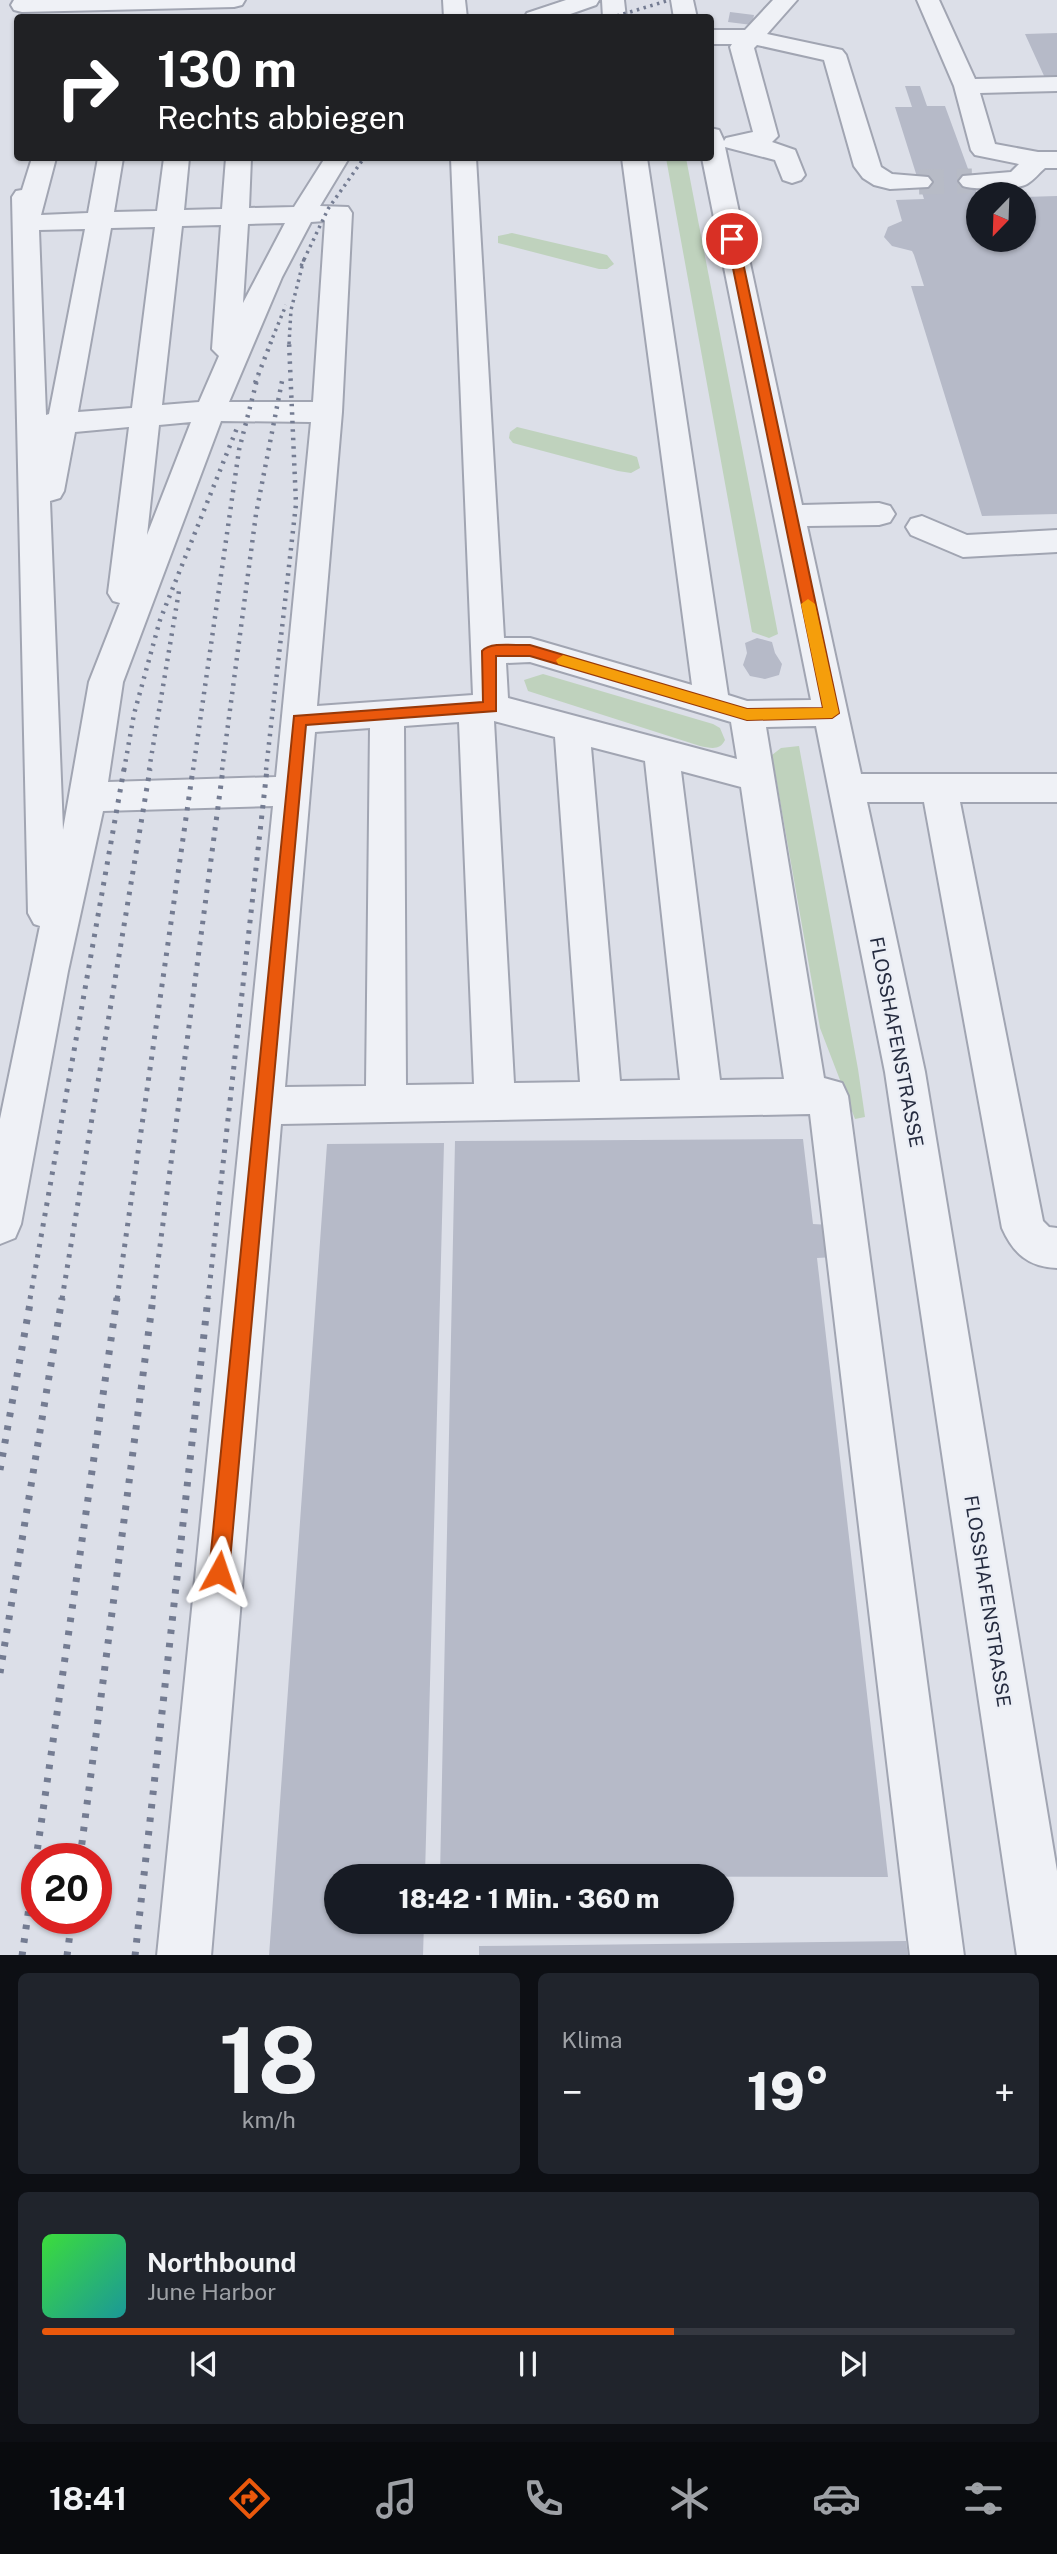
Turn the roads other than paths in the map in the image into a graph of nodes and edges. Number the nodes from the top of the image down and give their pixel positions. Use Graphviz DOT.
graph roads {
  1 [pos="234,0"];
  2 [pos="588,0"];
  3 [pos="786,0"];
  4 [pos="928,0"];
  5 [pos="22,8"];
  6 [pos="547,14"];
  7 [pos="714,37"];
  8 [pos="751,37"];
  9 [pos="1057,84"];
  10 [pos="966,86"];
  11 [pos="714,139"];
  12 [pos="748,143"];
  13 [pos="714,154"];
  14 [pos="1048,160"];
  15 [pos="24,161"];
  16 [pos="43,161"];
  17 [pos="110,161"];
  18 [pos="177,161"];
  19 [pos="239,161"];
  20 [pos="335,161"];
  21 [pos="464,161"];
  22 [pos="635,161"];
  23 [pos="303,169"];
  24 [pos="792,175"];
  25 [pos="972,181"];
  26 [pos="919,182"];
  27 [pos="301,215"];
  28 [pos="236,217"];
  29 [pos="170,219"];
  30 [pos="99,221"];
  31 [pos="26,223"];
  32 [pos="224,379"];
  33 [pos="210,411"];
  34 [pos="327,412"];
  35 [pos="146,416"];
  36 [pos="48,424"];
  37 [pos="878,514"];
  38 [pos="789,516"];
  39 [pos="922,527"];
  40 [pos="1057,541"];
  41 [pos="489,651"];
  42 [pos="117,653"];
  43 [pos="712,704"];
  44 [pos="483,708"];
  45 [pos="832,713"];
  46 [pos="387,714"];
  47 [pos="747,715"];
  48 [pos="299,720"];
  49 [pos="572,728"];
  50 [pos="661,752"];
  51 [pos="757,778"];
  52 [pos="848,788"];
  53 [pos="939,788"];
  54 [pos="1057,788"];
  55 [pos="292,790"];
  56 [pos="88,796"];
  57 [pos="49,971"];
  58 [pos="807,1096"];
  59 [pos="702,1097"];
  60 [pos="601,1100"];
  61 [pos="495,1101"];
  62 [pos="386,1103"];
  63 [pos="262,1106"];
  64 [pos="0,1224"];
  65 [pos="1057,1248"];
  66 [pos="184,1955"];
  67 [pos="937,1955"];
  68 [pos="1044,1955"];
  1 -- 5 [label="street"];
  2 -- 6 [label="street"];
  3 -- 8 [label="street"];
  4 -- 10 [label="street"];
  7 -- 8 [label="street"];
  8 -- 12 [label="street"];
  8 -- 26 [label="street"];
  9 -- 10 [label="street"];
  10 -- 14 [label="street"];
  11 -- 12 [label="street"];
  12 -- 24 [label="street"];
  13 -- 38 [label="street, FLOSSHAFENSTRASSE"];
  14 -- 25 [label="street"];
  15 -- 31 [label="street"];
  16 -- 31 [label="street"];
  17 -- 30 [label="street"];
  18 -- 29 [label="street"];
  19 -- 28 [label="street"];
  20 -- 27 [label="street"];
  21 -- 41 [label="street"];
  22 -- 43 [label="street"];
  23 -- 27 [label="street"];
  27 -- 28 [label="street"];
  27 -- 32 [label="street"];
  27 -- 34 [label="street"];
  28 -- 29 [label="street"];
  28 -- 32 [label="street"];
  29 -- 30 [label="street"];
  29 -- 35 [label="street"];
  30 -- 31 [label="street"];
  30 -- 36 [label="street"];
  31 -- 36 [label="street"];
  32 -- 33 [label="street"];
  33 -- 34 [label="street"];
  33 -- 35 [label="street"];
  33 -- 42 [label="street"];
  34 -- 48 [label="street"];
  35 -- 36 [label="street"];
  35 -- 42 [label="street"];
  36 -- 57 [label="street"];
  37 -- 38 [label="street"];
  38 -- 45 [label="street, FLOSSHAFENSTRASSE"];
  39 -- 40 [label="street"];
  41 -- 43 [label="street"];
  41 -- 44 [label="street"];
  42 -- 56 [label="street"];
  43 -- 47 [label="street"];
  44 -- 46 [label="street"];
  44 -- 49 [label="street"];
  44 -- 61 [label="street"];
  45 -- 47 [label="street"];
  45 -- 52 [label="street, FLOSSHAFENSTRASSE"];
  46 -- 48 [label="street"];
  46 -- 62 [label="street"];
  47 -- 51 [label="street"];
  48 -- 55 [label="street"];
  49 -- 50 [label="street"];
  49 -- 60 [label="street"];
  50 -- 51 [label="street"];
  50 -- 59 [label="street"];
  51 -- 58 [label="street"];
  52 -- 53 [label="street"];
  52 -- 68 [label="street, FLOSSHAFENSTRASSE"];
  53 -- 54 [label="street"];
  53 -- 65 [label="street"];
  55 -- 56 [label="street"];
  55 -- 63 [label="street"];
  56 -- 57 [label="street"];
  57 -- 64 [label="street"];
  58 -- 59 [label="street"];
  58 -- 67 [label="street"];
  59 -- 60 [label="street"];
  60 -- 61 [label="street"];
  61 -- 62 [label="street"];
  62 -- 63 [label="street"];
  63 -- 66 [label="street"];
}
